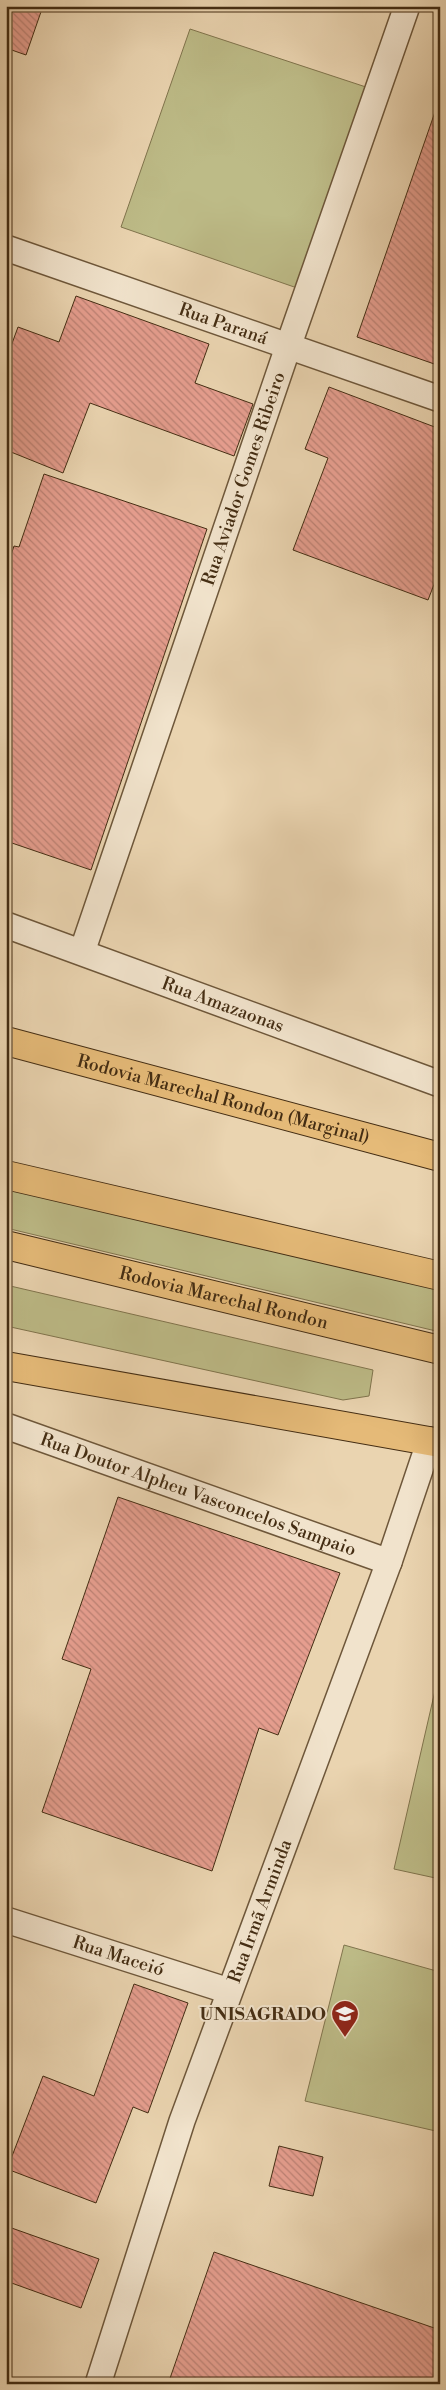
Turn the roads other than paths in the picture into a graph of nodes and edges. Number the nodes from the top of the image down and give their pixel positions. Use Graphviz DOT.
graph roads {
  1 [pos="407,6"];
  2 [pos="6,248"];
  3 [pos="288,347"];
  4 [pos="440,398"];
  5 [pos="6,925"];
  6 [pos="82,952"];
  7 [pos="6,1041"];
  8 [pos="440,1084"];
  9 [pos="440,1157"];
  10 [pos="6,1174"];
  11 [pos="6,1245"];
  12 [pos="440,1276"];
  13 [pos="440,1350"];
  14 [pos="6,1366"];
  15 [pos="6,1426"];
  16 [pos="435,1442"];
  17 [pos="389,1562"];
  18 [pos="6,1920"];
  19 [pos="229,1991"];
  20 [pos="98,2384"];
  1 -- 3 [label="street, Rua Aviador Gomes Ribeiro"];
  2 -- 3 [label="street, Rua Paraná"];
  3 -- 4 [label="street, Rua Paraná"];
  3 -- 6 [label="street, Rua Aviador Gomes Ribeiro"];
  5 -- 6 [label="street, Rua Amazaonas"];
  6 -- 8 [label="street, Rua Amazaonas"];
  7 -- 9 [label="highway, Rodovia Marechal Rondon (Marginal)"];
  10 -- 12 [label="highway"];
  11 -- 13 [label="highway, Rodovia Marechal Rondon"];
  14 -- 16 [label="highway"];
  15 -- 17 [label="street, Rua Doutor Alpheu Vasconcelos Sampaio"];
  16 -- 17 [label="street, Rua Irmã Arminda"];
  17 -- 19 [label="street, Rua Irmã Arminda"];
  18 -- 19 [label="street, Rua Maceió"];
  19 -- 20 [label="street, Rua Irmã Arminda"];
}
